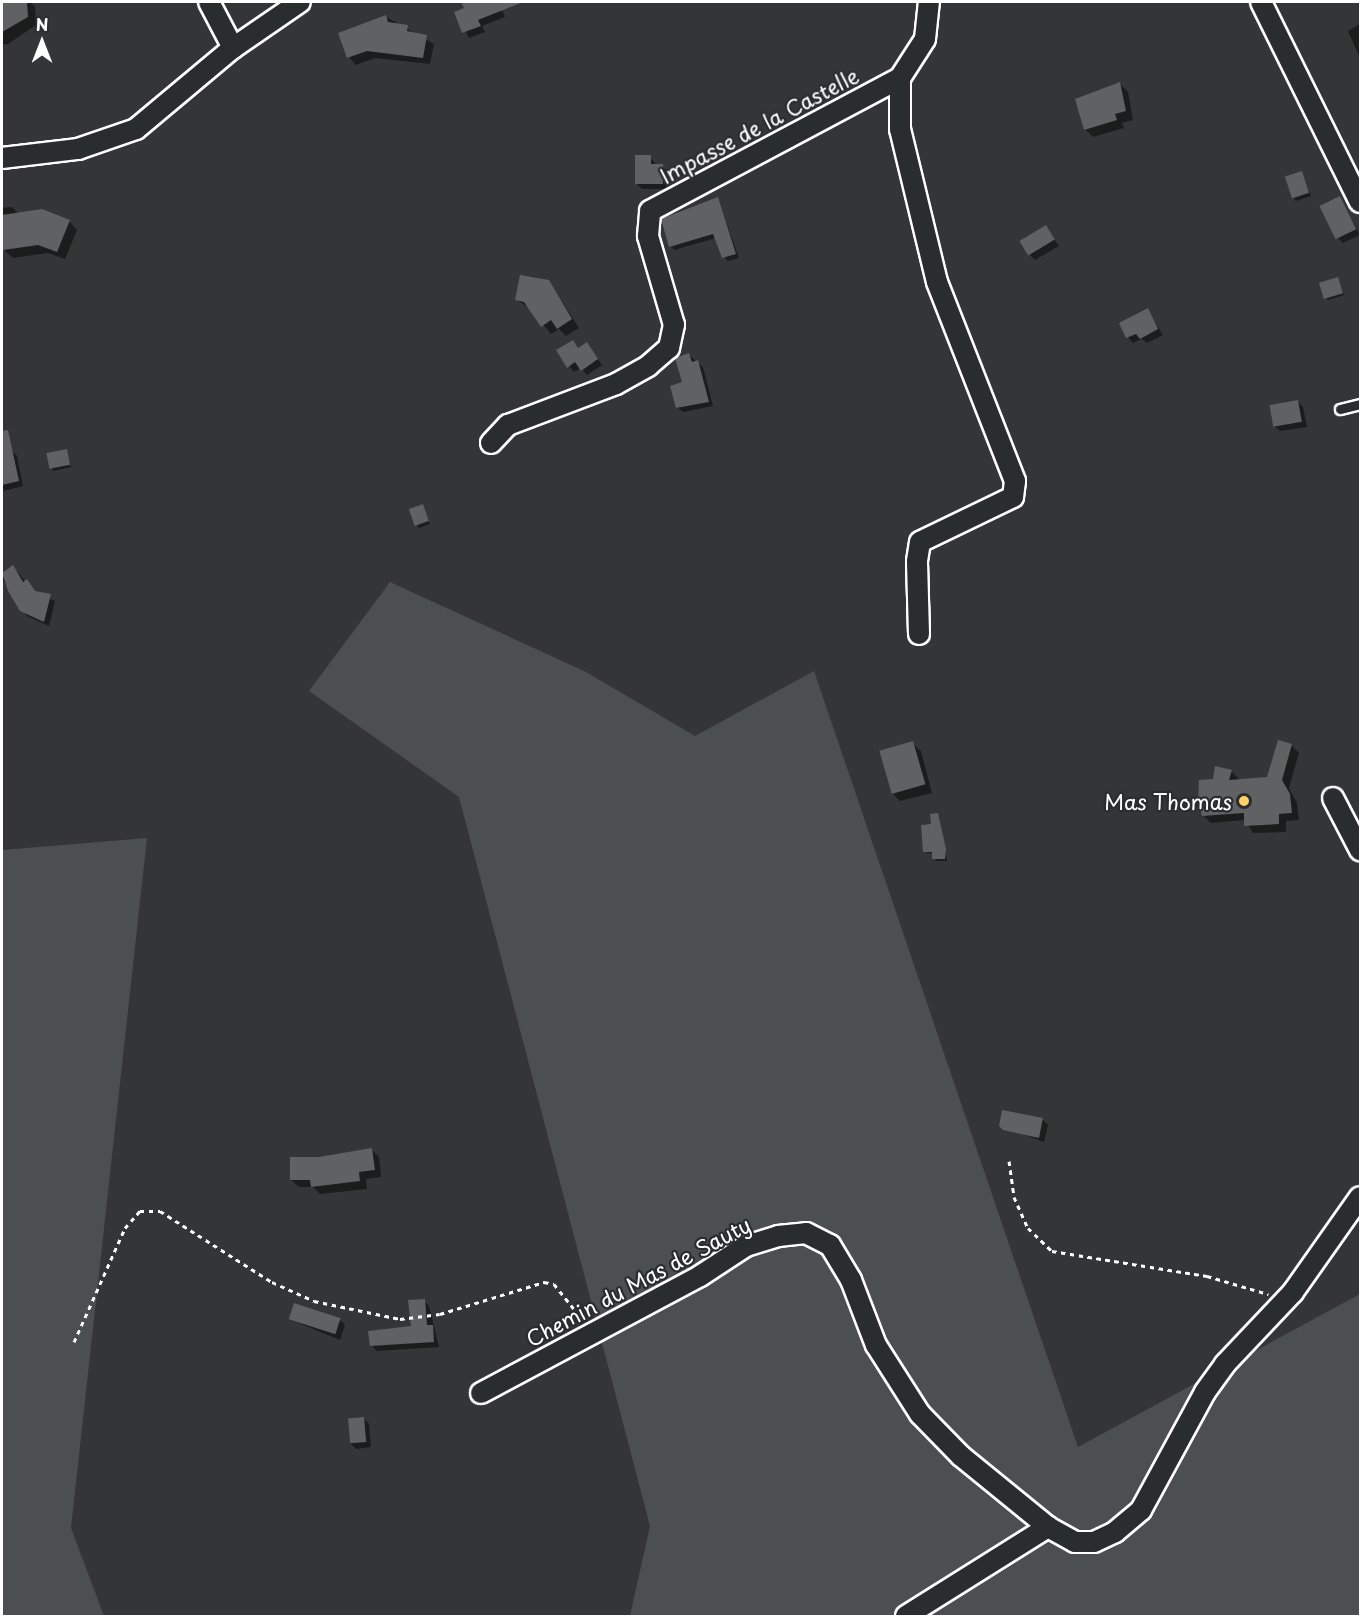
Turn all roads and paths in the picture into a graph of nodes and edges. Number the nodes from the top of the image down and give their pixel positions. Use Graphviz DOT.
graph roads {
  1 [pos="209,2"];
  2 [pos="300,2"];
  3 [pos="930,2"];
  4 [pos="1261,2"];
  5 [pos="233,48"];
  6 [pos="900,78"];
  7 [pos="2,158"];
  8 [pos="1355,175"];
  9 [pos="1360,202"];
  10 [pos="1360,404"];
  11 [pos="1340,409"];
  12 [pos="491,443"];
  13 [pos="920,634"];
  14 [pos="1333,798"];
  15 [pos="1360,850"];
  16 [pos="1009,1161"];
  17 [pos="1360,1197"];
  18 [pos="1282,1303"];
  19 [pos="592,1332"];
  20 [pos="74,1342"];
  21 [pos="481,1393"];
  22 [pos="1048,1527"];
  23 [pos="906,1617"];
  1 -- 5 [label="street"];
  2 -- 5 [label="street"];
  3 -- 6 [label="street, Impasse de la Castelle"];
  4 -- 8 [label="street"];
  5 -- 7 [label="street"];
  6 -- 12 [label="street, Impasse de la Castelle"];
  6 -- 13 [label="street"];
  8 -- 9 [label="street"];
  10 -- 11 [label="lane"];
  14 -- 15 [label="street"];
  16 -- 18 [label="path"];
  17 -- 18 [label="street, Chemin du Mas de Sauty"];
  18 -- 22 [label="street, Chemin du Mas de Sauty"];
  19 -- 20 [label="path"];
  19 -- 21 [label="street, Chemin du Mas de Sauty"];
  19 -- 22 [label="street, Chemin du Mas de Sauty"];
  22 -- 23 [label="street"];
}
